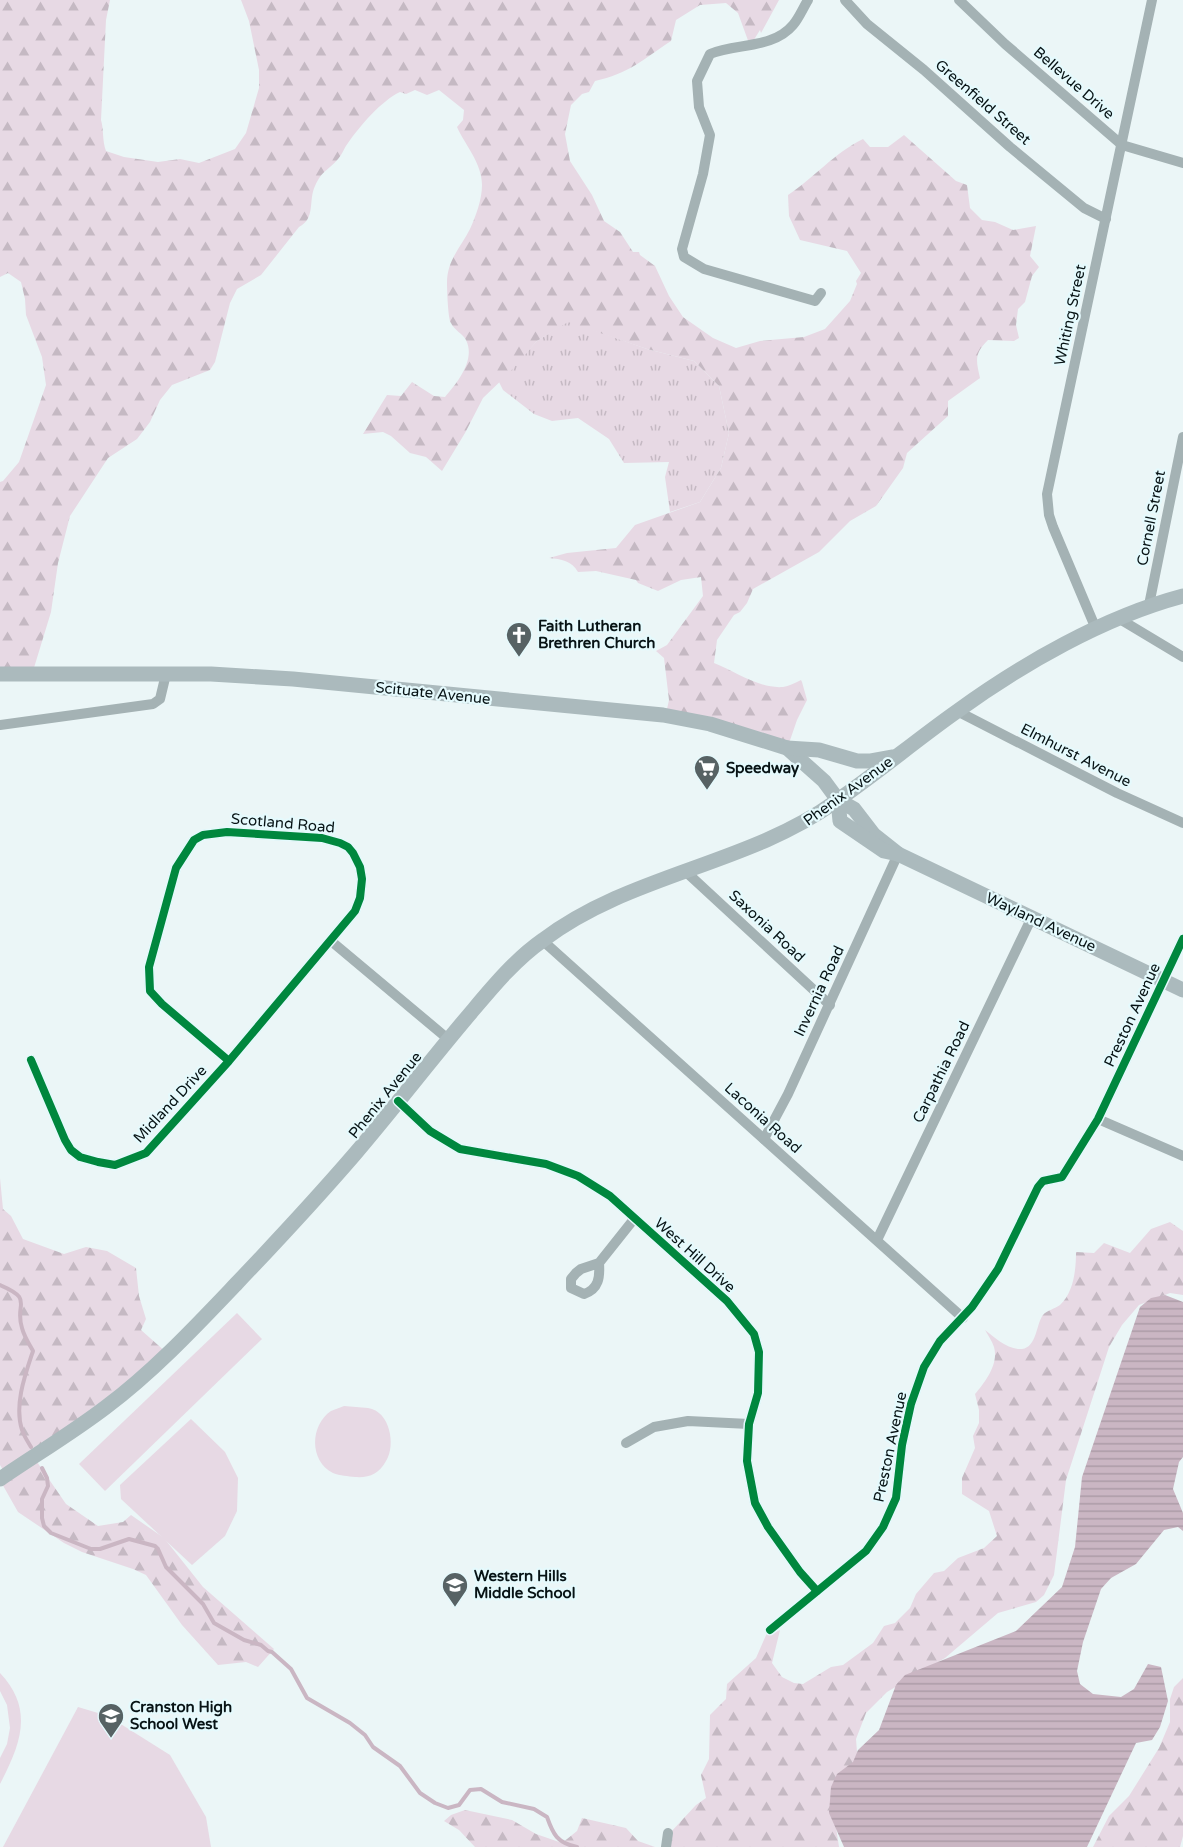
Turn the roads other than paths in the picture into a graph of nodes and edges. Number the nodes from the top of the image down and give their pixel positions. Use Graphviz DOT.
graph roads {
  1 [pos="808,0"];
  2 [pos="845,0"];
  3 [pos="959,0"];
  4 [pos="1152,0"];
  5 [pos="1122,145"];
  6 [pos="1183,163"];
  7 [pos="1106,219"];
  8 [pos="821,292"];
  9 [pos="1183,437"];
  10 [pos="1183,596"];
  11 [pos="1149,605"];
  12 [pos="1118,618"];
  13 [pos="1096,629"];
  14 [pos="1183,657"];
  15 [pos="0,674"];
  16 [pos="166,674"];
  17 [pos="957,711"];
  18 [pos="0,725"];
  19 [pos="787,748"];
  20 [pos="896,757"];
  21 [pos="838,800"];
  22 [pos="1183,823"];
  23 [pos="898,854"];
  24 [pos="684,870"];
  25 [pos="1032,917"];
  26 [pos="1183,939"];
  27 [pos="542,940"];
  28 [pos="331,941"];
  29 [pos="1163,980"];
  30 [pos="1183,990"];
  31 [pos="830,1005"];
  32 [pos="448,1039"];
  33 [pos="31,1060"];
  34 [pos="229,1061"];
  35 [pos="398,1101"];
  36 [pos="1098,1119"];
  37 [pos="764,1139"];
  38 [pos="1183,1156"];
  39 [pos="634,1219"];
  40 [pos="877,1240"];
  41 [pos="599,1263"];
  42 [pos="963,1318"];
  43 [pos="748,1424"];
  44 [pos="626,1443"];
  45 [pos="0,1479"];
  46 [pos="817,1591"];
  47 [pos="770,1630"];
  48 [pos="668,1833"];
  49 [pos="666,1847"];
  1 -- 8 [label="street"];
  2 -- 7 [label="street, Greenfield Street"];
  3 -- 5 [label="street, Bellevue Drive"];
  4 -- 5 [label="street, Whiting Street"];
  5 -- 6 [label="street, Bellevue Drive"];
  5 -- 7 [label="street, Whiting Street"];
  7 -- 13 [label="street, Whiting Street"];
  9 -- 11 [label="street, Cornell Street"];
  10 -- 11 [label="main road, Phenix Avenue"];
  11 -- 12 [label="main road, Phenix Avenue"];
  12 -- 13 [label="main road, Phenix Avenue"];
  12 -- 14 [label="street"];
  13 -- 17 [label="main road, Phenix Avenue"];
  15 -- 16 [label="main road, Scituate Avenue"];
  16 -- 18 [label="street"];
  16 -- 19 [label="main road, Scituate Avenue"];
  17 -- 20 [label="main road, Phenix Avenue"];
  17 -- 22 [label="street, Elmhurst Avenue"];
  19 -- 20 [label="main road"];
  19 -- 21 [label="main road, Scituate Avenue"];
  20 -- 21 [label="main road, Phenix Avenue"];
  21 -- 23 [label="main road, Wayland Avenue"];
  21 -- 24 [label="main road, Phenix Avenue"];
  23 -- 25 [label="main road, Wayland Avenue"];
  23 -- 31 [label="street, Invernia Road"];
  24 -- 27 [label="main road, Phenix Avenue"];
  24 -- 31 [label="street, Saxonia Road"];
  25 -- 29 [label="main road, Wayland Avenue"];
  25 -- 40 [label="street, Carpathia Road"];
  26 -- 29 [label="street, Preston Avenue"];
  27 -- 32 [label="main road, Phenix Avenue"];
  27 -- 37 [label="street, Laconia Road"];
  28 -- 32 [label="street"];
  28 -- 34 [label="street, Midland Drive"];
  28 -- 34 [label="street, Scotland Road"];
  29 -- 30 [label="main road, Wayland Avenue"];
  29 -- 36 [label="street, Preston Avenue"];
  31 -- 37 [label="street, Invernia Road"];
  32 -- 35 [label="main road, Phenix Avenue"];
  33 -- 34 [label="street, Midland Drive"];
  35 -- 39 [label="street, West Hill Drive"];
  35 -- 45 [label="main road, Phenix Avenue"];
  36 -- 38 [label="street"];
  36 -- 42 [label="street, Preston Avenue"];
  37 -- 40 [label="street, Laconia Road"];
  39 -- 41 [label="street"];
  39 -- 43 [label="street, West Hill Drive"];
  40 -- 42 [label="street, Laconia Road"];
  42 -- 46 [label="street, Preston Avenue"];
  43 -- 44 [label="street"];
  43 -- 46 [label="street, West Hill Drive"];
  46 -- 47 [label="street, Preston Avenue"];
  48 -- 49 [label="street"];
}
